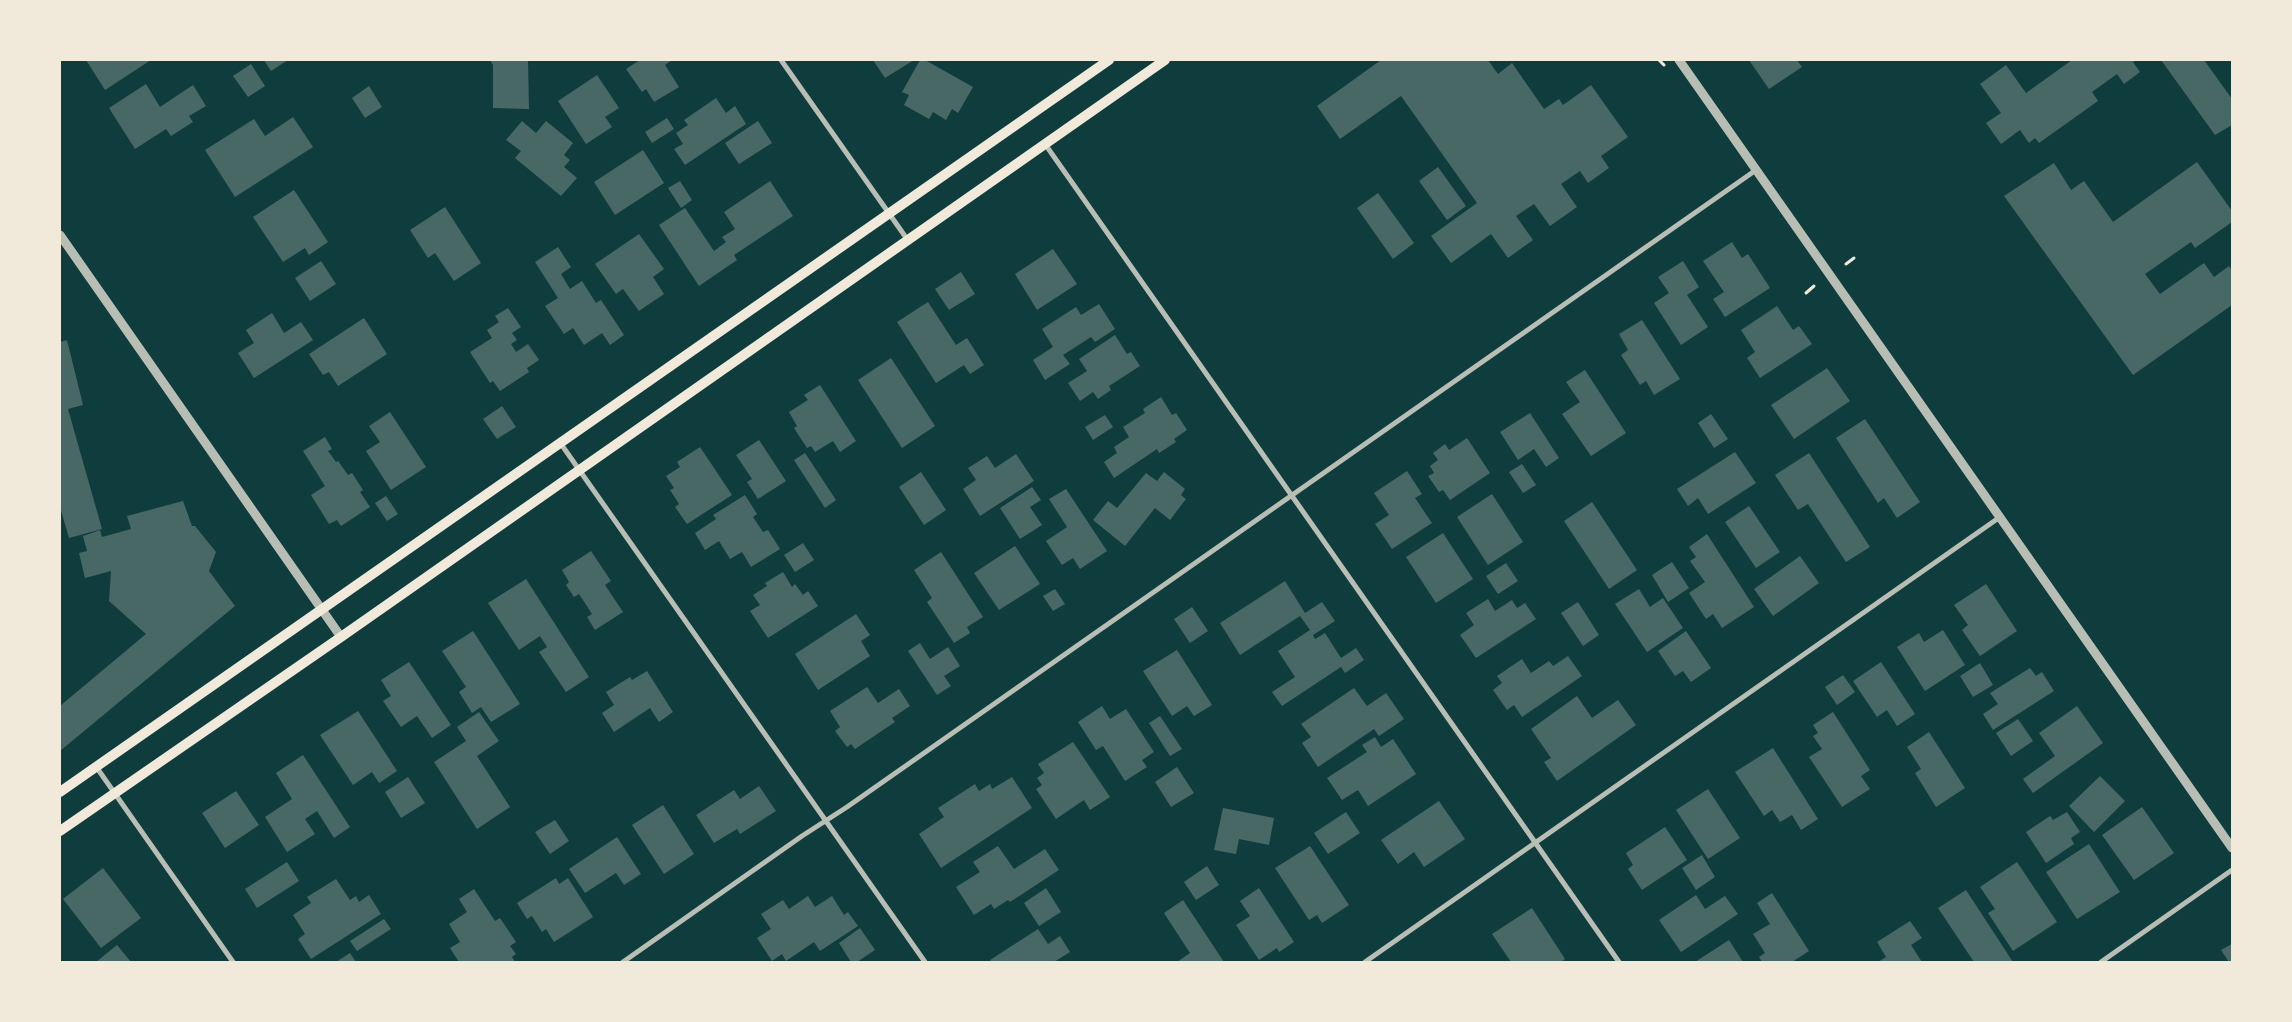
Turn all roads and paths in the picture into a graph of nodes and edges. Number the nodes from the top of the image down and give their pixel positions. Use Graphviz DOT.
graph roads {
  1 [pos="782,60"];
  2 [pos="1109,60"];
  3 [pos="1165,60"];
  4 [pos="1679,60"];
  5 [pos="1044,144"];
  6 [pos="1756,170"];
  7 [pos="889,214"];
  8 [pos="60,235"];
  9 [pos="907,239"];
  10 [pos="1854,258"];
  11 [pos="1846,264"];
  12 [pos="1814,286"];
  13 [pos="1806,293"];
  14 [pos="561,444"];
  15 [pos="579,469"];
  16 [pos="1291,495"];
  17 [pos="2000,517"];
  18 [pos="322,609"];
  19 [pos="341,637"];
  20 [pos="97,768"];
  21 [pos="60,792"];
  22 [pos="115,793"];
  23 [pos="826,821"];
  24 [pos="60,831"];
  25 [pos="1535,843"];
  26 [pos="2232,848"];
  27 [pos="2232,870"];
  28 [pos="233,962"];
  29 [pos="622,962"];
  30 [pos="925,962"];
  31 [pos="1364,962"];
  32 [pos="1618,962"];
  33 [pos="2101,962"];
  1 -- 7 [label="street"];
  2 -- 7 [label="main road"];
  3 -- 5 [label="main road"];
  4 -- 6 [label="street"];
  5 -- 9 [label="main road"];
  5 -- 16 [label="street"];
  6 -- 16 [label="street"];
  6 -- 17 [label="street"];
  7 -- 9 [label="street"];
  7 -- 14 [label="main road"];
  8 -- 18 [label="street"];
  9 -- 15 [label="main road"];
  10 -- 11 [label="path"];
  12 -- 13 [label="path"];
  14 -- 15 [label="street"];
  14 -- 18 [label="main road"];
  15 -- 19 [label="main road"];
  15 -- 23 [label="street"];
  16 -- 23 [label="street"];
  16 -- 25 [label="street"];
  17 -- 25 [label="street"];
  17 -- 26 [label="street"];
  18 -- 19 [label="street"];
  18 -- 20 [label="main road"];
  19 -- 22 [label="main road"];
  20 -- 21 [label="main road"];
  20 -- 22 [label="street"];
  22 -- 24 [label="main road"];
  22 -- 28 [label="street"];
  23 -- 29 [label="street"];
  23 -- 30 [label="street"];
  25 -- 31 [label="street"];
  25 -- 32 [label="street"];
  27 -- 33 [label="street"];
}
